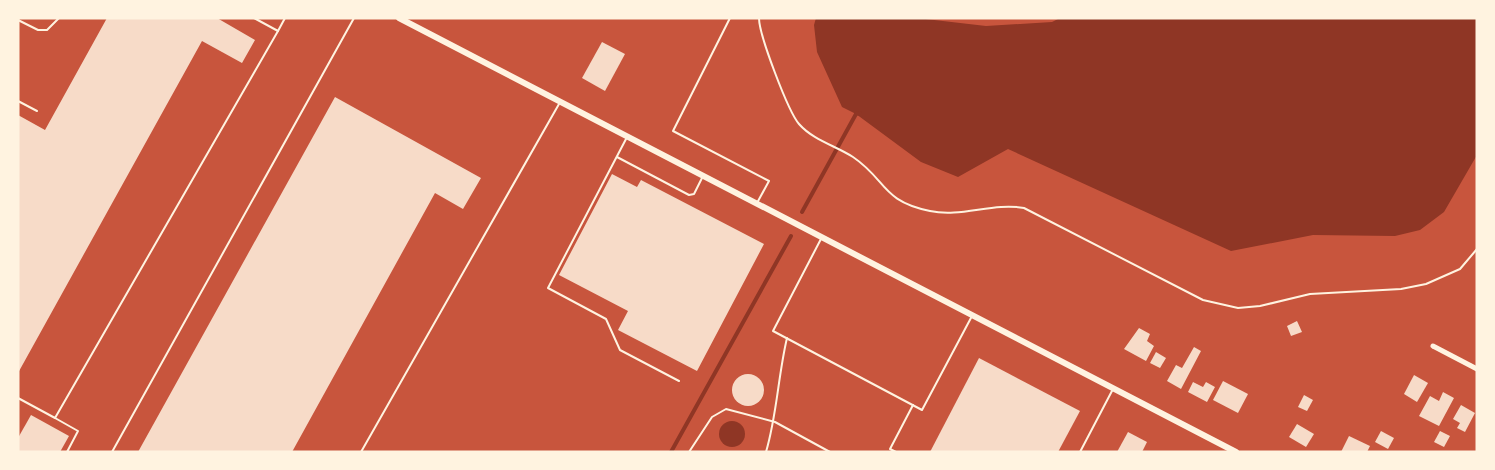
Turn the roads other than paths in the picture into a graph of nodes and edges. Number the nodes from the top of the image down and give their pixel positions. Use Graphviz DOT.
graph roads {
  1 [pos="59,18"];
  2 [pos="254,18"];
  3 [pos="285,18"];
  4 [pos="354,18"];
  5 [pos="399,18"];
  6 [pos="730,18"];
  7 [pos="18,20"];
  8 [pos="278,31"];
  9 [pos="18,101"];
  10 [pos="561,102"];
  11 [pos="37,111"];
  12 [pos="627,136"];
  13 [pos="616,157"];
  14 [pos="703,176"];
  15 [pos="757,203"];
  16 [pos="822,237"];
  17 [pos="972,316"];
  18 [pos="787,338"];
  19 [pos="1433,346"];
  20 [pos="1477,369"];
  21 [pos="679,381"];
  22 [pos="1113,389"];
  23 [pos="18,398"];
  24 [pos="914,405"];
  25 [pos="55,418"];
  26 [pos="775,422"];
  27 [pos="889,450"];
  28 [pos="67,452"];
  29 [pos="112,452"];
  30 [pos="361,452"];
  31 [pos="689,452"];
  32 [pos="766,452"];
  33 [pos="830,452"];
  34 [pos="897,452"];
  35 [pos="1080,452"];
  36 [pos="1236,452"];
  1 -- 7 [label="lane"];
  2 -- 8 [label="lane"];
  3 -- 8 [label="lane"];
  4 -- 29 [label="lane"];
  5 -- 10 [label="street"];
  6 -- 15 [label="lane"];
  8 -- 25 [label="lane"];
  9 -- 11 [label="lane"];
  10 -- 12 [label="street"];
  10 -- 30 [label="lane"];
  12 -- 13 [label="lane"];
  12 -- 14 [label="street"];
  13 -- 14 [label="lane"];
  13 -- 21 [label="lane"];
  14 -- 15 [label="street"];
  15 -- 16 [label="street"];
  16 -- 17 [label="street"];
  16 -- 18 [label="lane"];
  17 -- 22 [label="street"];
  17 -- 24 [label="lane"];
  18 -- 24 [label="lane"];
  18 -- 26 [label="lane"];
  19 -- 20 [label="street"];
  22 -- 35 [label="lane"];
  22 -- 36 [label="street"];
  23 -- 25 [label="lane"];
  24 -- 27 [label="lane"];
  25 -- 28 [label="lane"];
  26 -- 31 [label="lane"];
  26 -- 32 [label="lane"];
  26 -- 33 [label="lane"];
  27 -- 34 [label="lane"];
}
